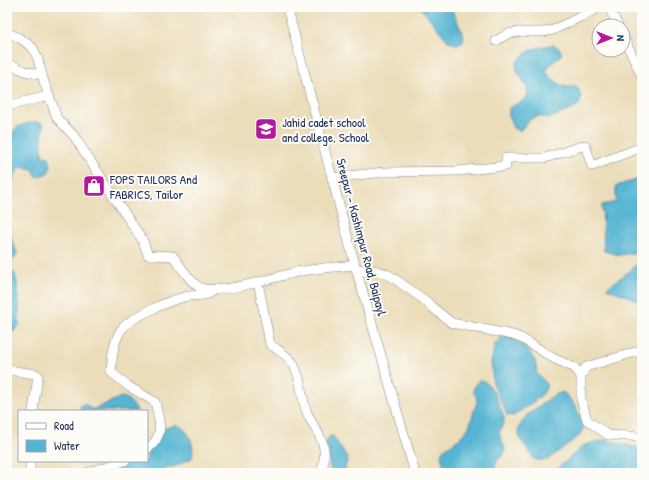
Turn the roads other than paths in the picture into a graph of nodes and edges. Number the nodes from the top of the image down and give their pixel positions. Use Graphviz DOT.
graph roads {
  1 [pos="287,7"];
  2 [pos="601,7"];
  3 [pos="609,7"];
  4 [pos="614,18"];
  5 [pos="7,32"];
  6 [pos="496,41"];
  7 [pos="631,53"];
  8 [pos="7,63"];
  9 [pos="42,74"];
  10 [pos="642,76"];
  11 [pos="49,96"];
  12 [pos="7,106"];
  13 [pos="642,148"];
  14 [pos="332,178"];
  15 [pos="356,267"];
  16 [pos="258,282"];
  17 [pos="214,290"];
  18 [pos="642,350"];
  19 [pos="7,370"];
  20 [pos="581,376"];
  21 [pos="33,410"];
  22 [pos="642,438"];
  23 [pos="148,447"];
  24 [pos="30,462"];
  25 [pos="122,462"];
  26 [pos="30,473"];
  27 [pos="86,473"];
  28 [pos="318,473"];
  29 [pos="415,473"];
  1 -- 14 [label="street, Sreepur - Kashimpur Road, Baipayl"];
  2 -- 6 [label="street"];
  3 -- 4 [label="street"];
  5 -- 9 [label="street"];
  7 -- 10 [label="street"];
  8 -- 9 [label="street"];
  9 -- 11 [label="street"];
  11 -- 12 [label="street"];
  11 -- 17 [label="street"];
  13 -- 14 [label="street"];
  14 -- 15 [label="street, Sreepur - Kashimpur Road, Baipayl"];
  15 -- 16 [label="street"];
  15 -- 20 [label="street"];
  15 -- 29 [label="street, Sreepur - Kashimpur Road, Baipayl"];
  16 -- 17 [label="street"];
  16 -- 28 [label="street"];
  17 -- 23 [label="street"];
  18 -- 20 [label="street"];
  19 -- 21 [label="street"];
  20 -- 22 [label="street"];
  24 -- 26 [label="street"];
  25 -- 27 [label="street"];
}
